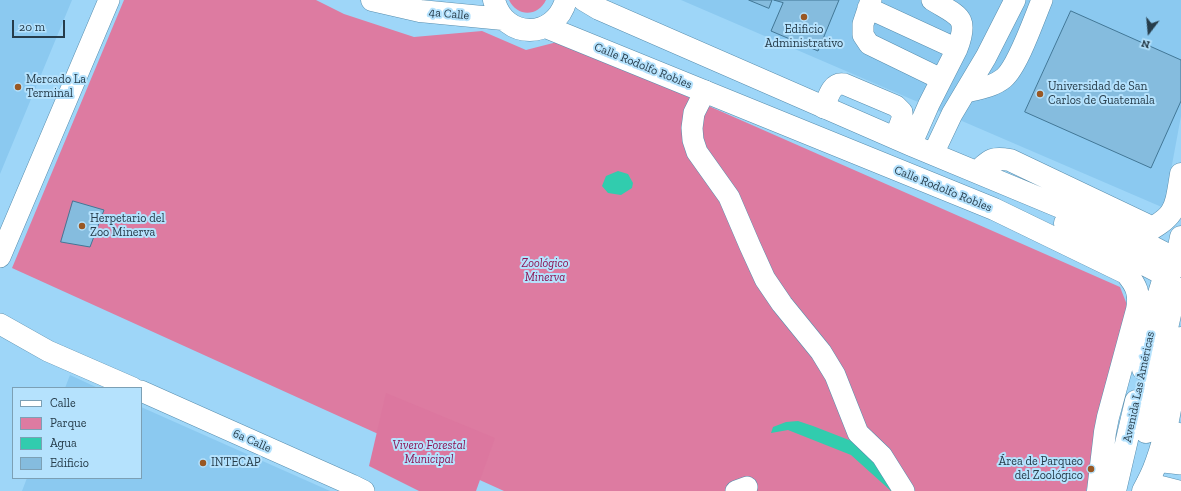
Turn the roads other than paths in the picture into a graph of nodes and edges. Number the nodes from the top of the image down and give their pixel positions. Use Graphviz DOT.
graph roads {
  1 [pos="109,0"];
  2 [pos="372,0"];
  3 [pos="566,0"];
  4 [pos="584,0"];
  5 [pos="932,0"];
  6 [pos="1015,0"];
  7 [pos="1042,0"];
  8 [pos="870,4"];
  9 [pos="499,9"];
  10 [pos="546,27"];
  11 [pos="957,49"];
  12 [pos="941,79"];
  13 [pos="705,91"];
  14 [pos="966,92"];
  15 [pos="824,108"];
  16 [pos="903,142"];
  17 [pos="933,154"];
  18 [pos="1181,174"];
  19 [pos="994,209"];
  20 [pos="1144,233"];
  21 [pos="1180,250"];
  22 [pos="0,257"];
  23 [pos="1162,284"];
  24 [pos="0,324"];
  25 [pos="1181,338"];
  26 [pos="131,387"];
  27 [pos="142,391"];
  28 [pos="1169,437"];
  29 [pos="1181,464"];
  30 [pos="1149,479"];
  31 [pos="364,491"];
  32 [pos="904,491"];
  33 [pos="1098,491"];
  34 [pos="1115,491"];
  35 [pos="1179,491"];
  1 -- 22 [label="street"];
  2 -- 9 [label="main road, 4a Calle"];
  3 -- 10 [label="main road"];
  4 -- 15 [label="main road"];
  5 -- 11 [label="street"];
  6 -- 14 [label="street"];
  7 -- 14 [label="street"];
  8 -- 11 [label="street"];
  8 -- 12 [label="street"];
  9 -- 10 [label="main road"];
  10 -- 13 [label="main road, Calle Rodolfo Robles"];
  11 -- 12 [label="street"];
  12 -- 16 [label="street"];
  13 -- 19 [label="main road, Calle Rodolfo Robles"];
  13 -- 32 [label="street"];
  14 -- 17 [label="street"];
  15 -- 16 [label="main road"];
  15 -- 16 [label="street"];
  16 -- 17 [label="main road"];
  17 -- 20 [label="main road"];
  18 -- 20 [label="main road"];
  19 -- 28 [label="main road"];
  19 -- 33 [label="main road, Calle Rodolfo Robles"];
  20 -- 21 [label="main road"];
  23 -- 34 [label="main road, Avenida Las Américas"];
  24 -- 26 [label="street"];
  25 -- 28 [label="main road"];
  27 -- 31 [label="street, 6a Calle"];
  28 -- 30 [label="main road"];
  29 -- 30 [label="street"];
  30 -- 35 [label="street"];
}
